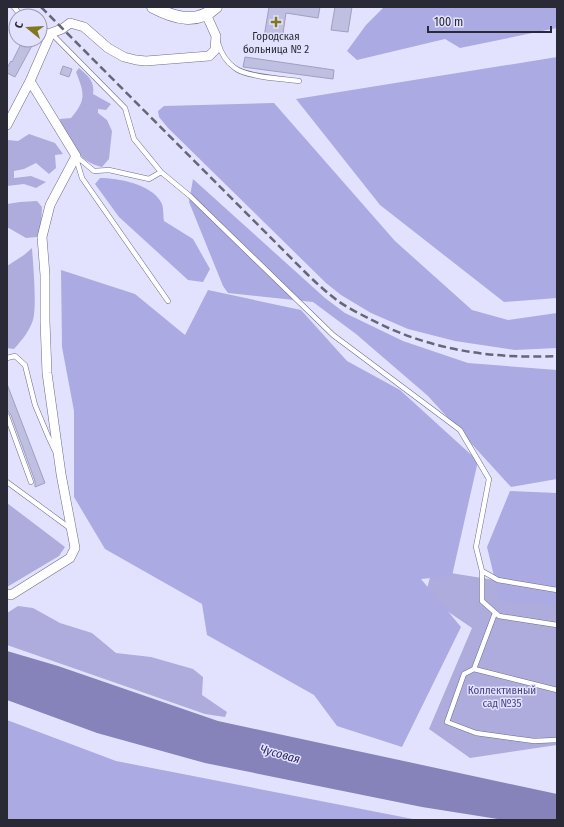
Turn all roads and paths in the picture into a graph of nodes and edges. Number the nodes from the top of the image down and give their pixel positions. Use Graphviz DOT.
graph roads {
  1 [pos="153,7"];
  2 [pos="211,11"];
  3 [pos="48,32"];
  4 [pos="51,33"];
  5 [pos="216,36"];
  6 [pos="30,81"];
  7 [pos="299,81"];
  8 [pos="7,125"];
  9 [pos="76,156"];
  10 [pos="161,172"];
  11 [pos="168,301"];
  12 [pos="7,358"];
  13 [pos="7,416"];
  14 [pos="58,456"];
  15 [pos="7,482"];
  16 [pos="31,482"];
  17 [pos="71,529"];
  18 [pos="482,571"];
  19 [pos="557,590"];
  20 [pos="7,594"];
  21 [pos="495,613"];
  22 [pos="557,625"];
  23 [pos="474,669"];
  24 [pos="557,690"];
  25 [pos="557,740"];
  1 -- 2 [label="street"];
  2 -- 5 [label="street"];
  3 -- 4 [label="lane"];
  4 -- 5 [label="street"];
  4 -- 6 [label="street"];
  4 -- 10 [label="lane"];
  5 -- 7 [label="lane"];
  6 -- 8 [label="street"];
  6 -- 9 [label="street"];
  9 -- 10 [label="lane"];
  9 -- 11 [label="lane"];
  9 -- 14 [label="street"];
  10 -- 18 [label="lane"];
  12 -- 14 [label="lane"];
  13 -- 16 [label="lane"];
  14 -- 17 [label="street"];
  15 -- 17 [label="lane"];
  17 -- 20 [label="street"];
  18 -- 19 [label="lane"];
  18 -- 21 [label="lane"];
  21 -- 22 [label="lane"];
  21 -- 23 [label="lane"];
  23 -- 24 [label="lane"];
  23 -- 25 [label="lane"];
}
